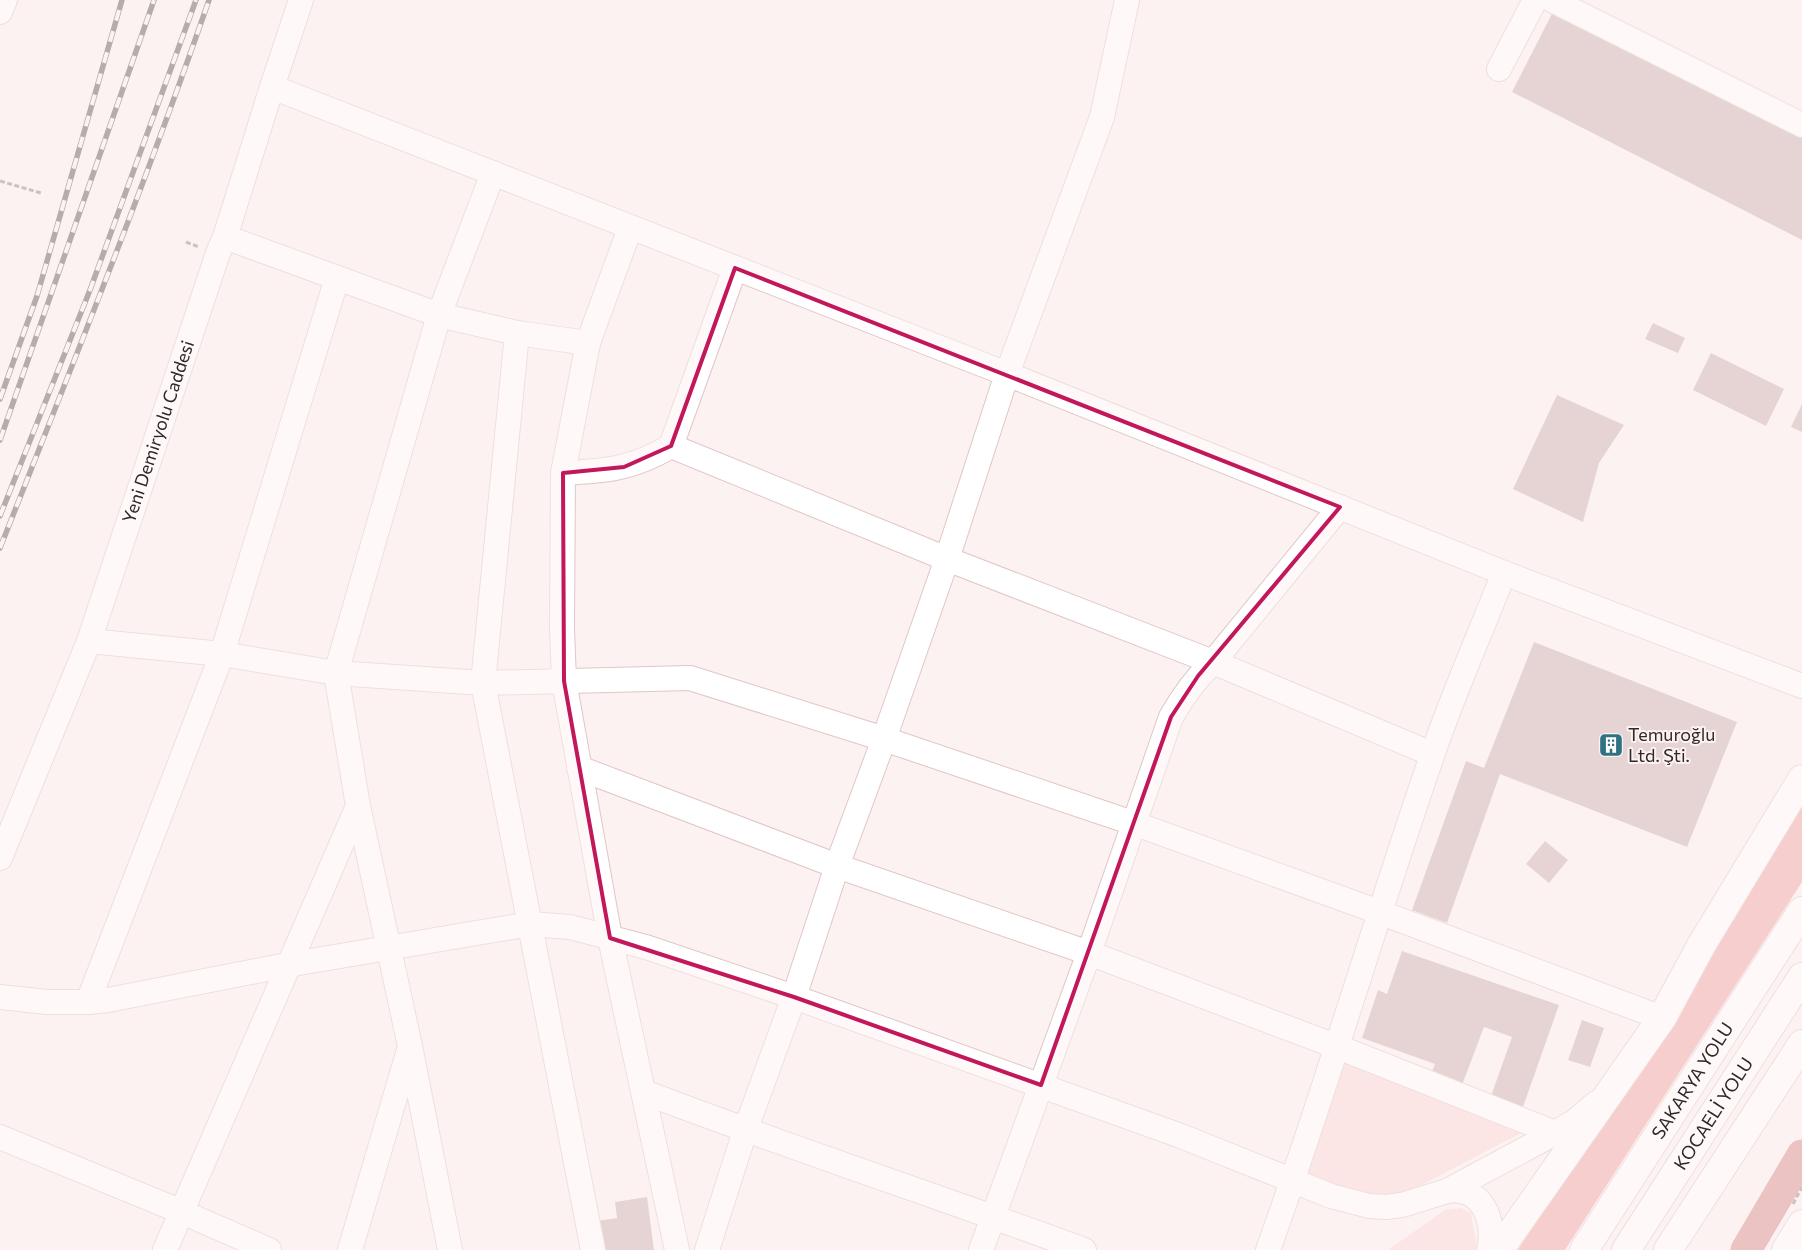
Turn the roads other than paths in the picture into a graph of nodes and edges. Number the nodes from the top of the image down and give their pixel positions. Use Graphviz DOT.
graph roads {
  1 [pos="5,0"];
  2 [pos="301,0"];
  3 [pos="1127,0"];
  4 [pos="1535,0"];
  5 [pos="1552,0"];
  6 [pos="0,12"];
  7 [pos="1499,69"];
  8 [pos="272,87"];
  9 [pos="1802,125"];
  10 [pos="493,174"];
  11 [pos="630,228"];
  12 [pos="225,237"];
  13 [pos="735,268"];
  14 [pos="337,278"];
  15 [pos="439,315"];
  16 [pos="517,333"];
  17 [pos="588,342"];
  18 [pos="1007,374"];
  19 [pos="671,446"];
  20 [pos="563,473"];
  21 [pos="1340,508"];
  22 [pos="946,558"];
  23 [pos="1504,573"];
  24 [pos="89,641"];
  25 [pos="222,654"];
  26 [pos="1213,662"];
  27 [pos="336,672"];
  28 [pos="564,681"];
  29 [pos="482,683"];
  30 [pos="1802,686"];
  31 [pos="884,739"];
  32 [pos="1432,754"];
  33 [pos="579,768"];
  34 [pos="1802,779"];
  35 [pos="358,806"];
  36 [pos="1133,822"];
  37 [pos="0,858"];
  38 [pos="837,866"];
  39 [pos="1802,911"];
  40 [pos="1379,912"];
  41 [pos="530,924"];
  42 [pos="610,938"];
  43 [pos="390,947"];
  44 [pos="1089,953"];
  45 [pos="287,965"];
  46 [pos="1802,978"];
  47 [pos="0,997"];
  48 [pos="794,997"];
  49 [pos="88,1002"];
  50 [pos="1662,1018"];
  51 [pos="1802,1044"];
  52 [pos="410,1046"];
  53 [pos="1338,1047"];
  54 [pos="1041,1085"];
  55 [pos="1615,1087"];
  56 [pos="644,1092"];
  57 [pos="745,1131"];
  58 [pos="1555,1133"];
  59 [pos="0,1137"];
  60 [pos="1293,1181"];
  61 [pos="1457,1187"];
  62 [pos="182,1212"];
  63 [pos="993,1216"];
  64 [pos="1802,1224"];
  65 [pos="1802,1244"];
  66 [pos="165,1250"];
  67 [pos="269,1250"];
  68 [pos="350,1250"];
  69 [pos="450,1250"];
  70 [pos="594,1250"];
  71 [pos="677,1250"];
  72 [pos="707,1250"];
  73 [pos="981,1250"];
  74 [pos="1084,1250"];
  75 [pos="1268,1250"];
  76 [pos="1489,1250"];
  77 [pos="1499,1250"];
  78 [pos="1584,1250"];
  79 [pos="1626,1250"];
  80 [pos="1668,1250"];
  81 [pos="1786,1250"];
  82 [pos="1798,1250"];
  1 -- 6 [label="street"];
  2 -- 8 [label="street, Yeni Demiryolu Caddesi"];
  3 -- 18 [label="street"];
  4 -- 7 [label="street"];
  5 -- 9 [label="street"];
  8 -- 10 [label="street"];
  8 -- 12 [label="street, Yeni Demiryolu Caddesi"];
  10 -- 11 [label="street"];
  10 -- 15 [label="street"];
  11 -- 13 [label="street"];
  11 -- 17 [label="street"];
  12 -- 14 [label="street"];
  12 -- 24 [label="street, Yeni Demiryolu Caddesi"];
  13 -- 18 [label="street"];
  13 -- 19 [label="street"];
  14 -- 15 [label="street"];
  14 -- 25 [label="street"];
  15 -- 16 [label="street"];
  15 -- 27 [label="street"];
  16 -- 17 [label="street"];
  16 -- 29 [label="street"];
  17 -- 20 [label="street"];
  18 -- 21 [label="street"];
  18 -- 22 [label="street"];
  19 -- 20 [label="street"];
  19 -- 22 [label="street"];
  20 -- 28 [label="street"];
  21 -- 23 [label="street"];
  21 -- 26 [label="street"];
  22 -- 26 [label="street"];
  22 -- 31 [label="street"];
  23 -- 30 [label="street"];
  23 -- 32 [label="street"];
  24 -- 25 [label="street"];
  24 -- 37 [label="street, Yeni Demiryolu Caddesi"];
  25 -- 27 [label="street"];
  25 -- 49 [label="street"];
  26 -- 32 [label="street"];
  26 -- 36 [label="street"];
  27 -- 29 [label="street"];
  27 -- 35 [label="street"];
  28 -- 29 [label="street"];
  28 -- 31 [label="street"];
  28 -- 33 [label="street"];
  29 -- 41 [label="street"];
  31 -- 36 [label="street"];
  31 -- 38 [label="street"];
  32 -- 40 [label="street"];
  33 -- 38 [label="street"];
  33 -- 42 [label="street"];
  34 -- 50 [label="main road"];
  35 -- 43 [label="street"];
  35 -- 45 [label="street"];
  36 -- 40 [label="street"];
  36 -- 44 [label="street"];
  38 -- 44 [label="street"];
  38 -- 48 [label="street"];
  39 -- 78 [label="main road, SAKARYA YOLU"];
  40 -- 50 [label="street"];
  40 -- 53 [label="street"];
  41 -- 42 [label="street"];
  41 -- 43 [label="street"];
  41 -- 70 [label="street"];
  42 -- 48 [label="street"];
  42 -- 56 [label="street"];
  43 -- 45 [label="street"];
  43 -- 52 [label="street"];
  44 -- 53 [label="street"];
  44 -- 54 [label="street"];
  45 -- 49 [label="street"];
  45 -- 62 [label="street"];
  46 -- 79 [label="main road, KOCAELİ YOLU"];
  47 -- 49 [label="street"];
  48 -- 54 [label="street"];
  48 -- 57 [label="street"];
  50 -- 55 [label="main road"];
  51 -- 80 [label="main road"];
  52 -- 68 [label="street"];
  52 -- 69 [label="street"];
  53 -- 58 [label="street"];
  53 -- 60 [label="street"];
  54 -- 60 [label="street"];
  54 -- 63 [label="street"];
  55 -- 58 [label="street"];
  55 -- 77 [label="main road"];
  56 -- 57 [label="street"];
  56 -- 71 [label="street"];
  57 -- 63 [label="street"];
  57 -- 72 [label="street"];
  58 -- 61 [label="street"];
  59 -- 62 [label="street"];
  60 -- 61 [label="street"];
  60 -- 75 [label="street"];
  61 -- 76 [label="street"];
  62 -- 66 [label="street"];
  62 -- 67 [label="street"];
  63 -- 73 [label="street"];
  63 -- 74 [label="street"];
  64 -- 81 [label="main road"];
  65 -- 82 [label="main road"];
}
